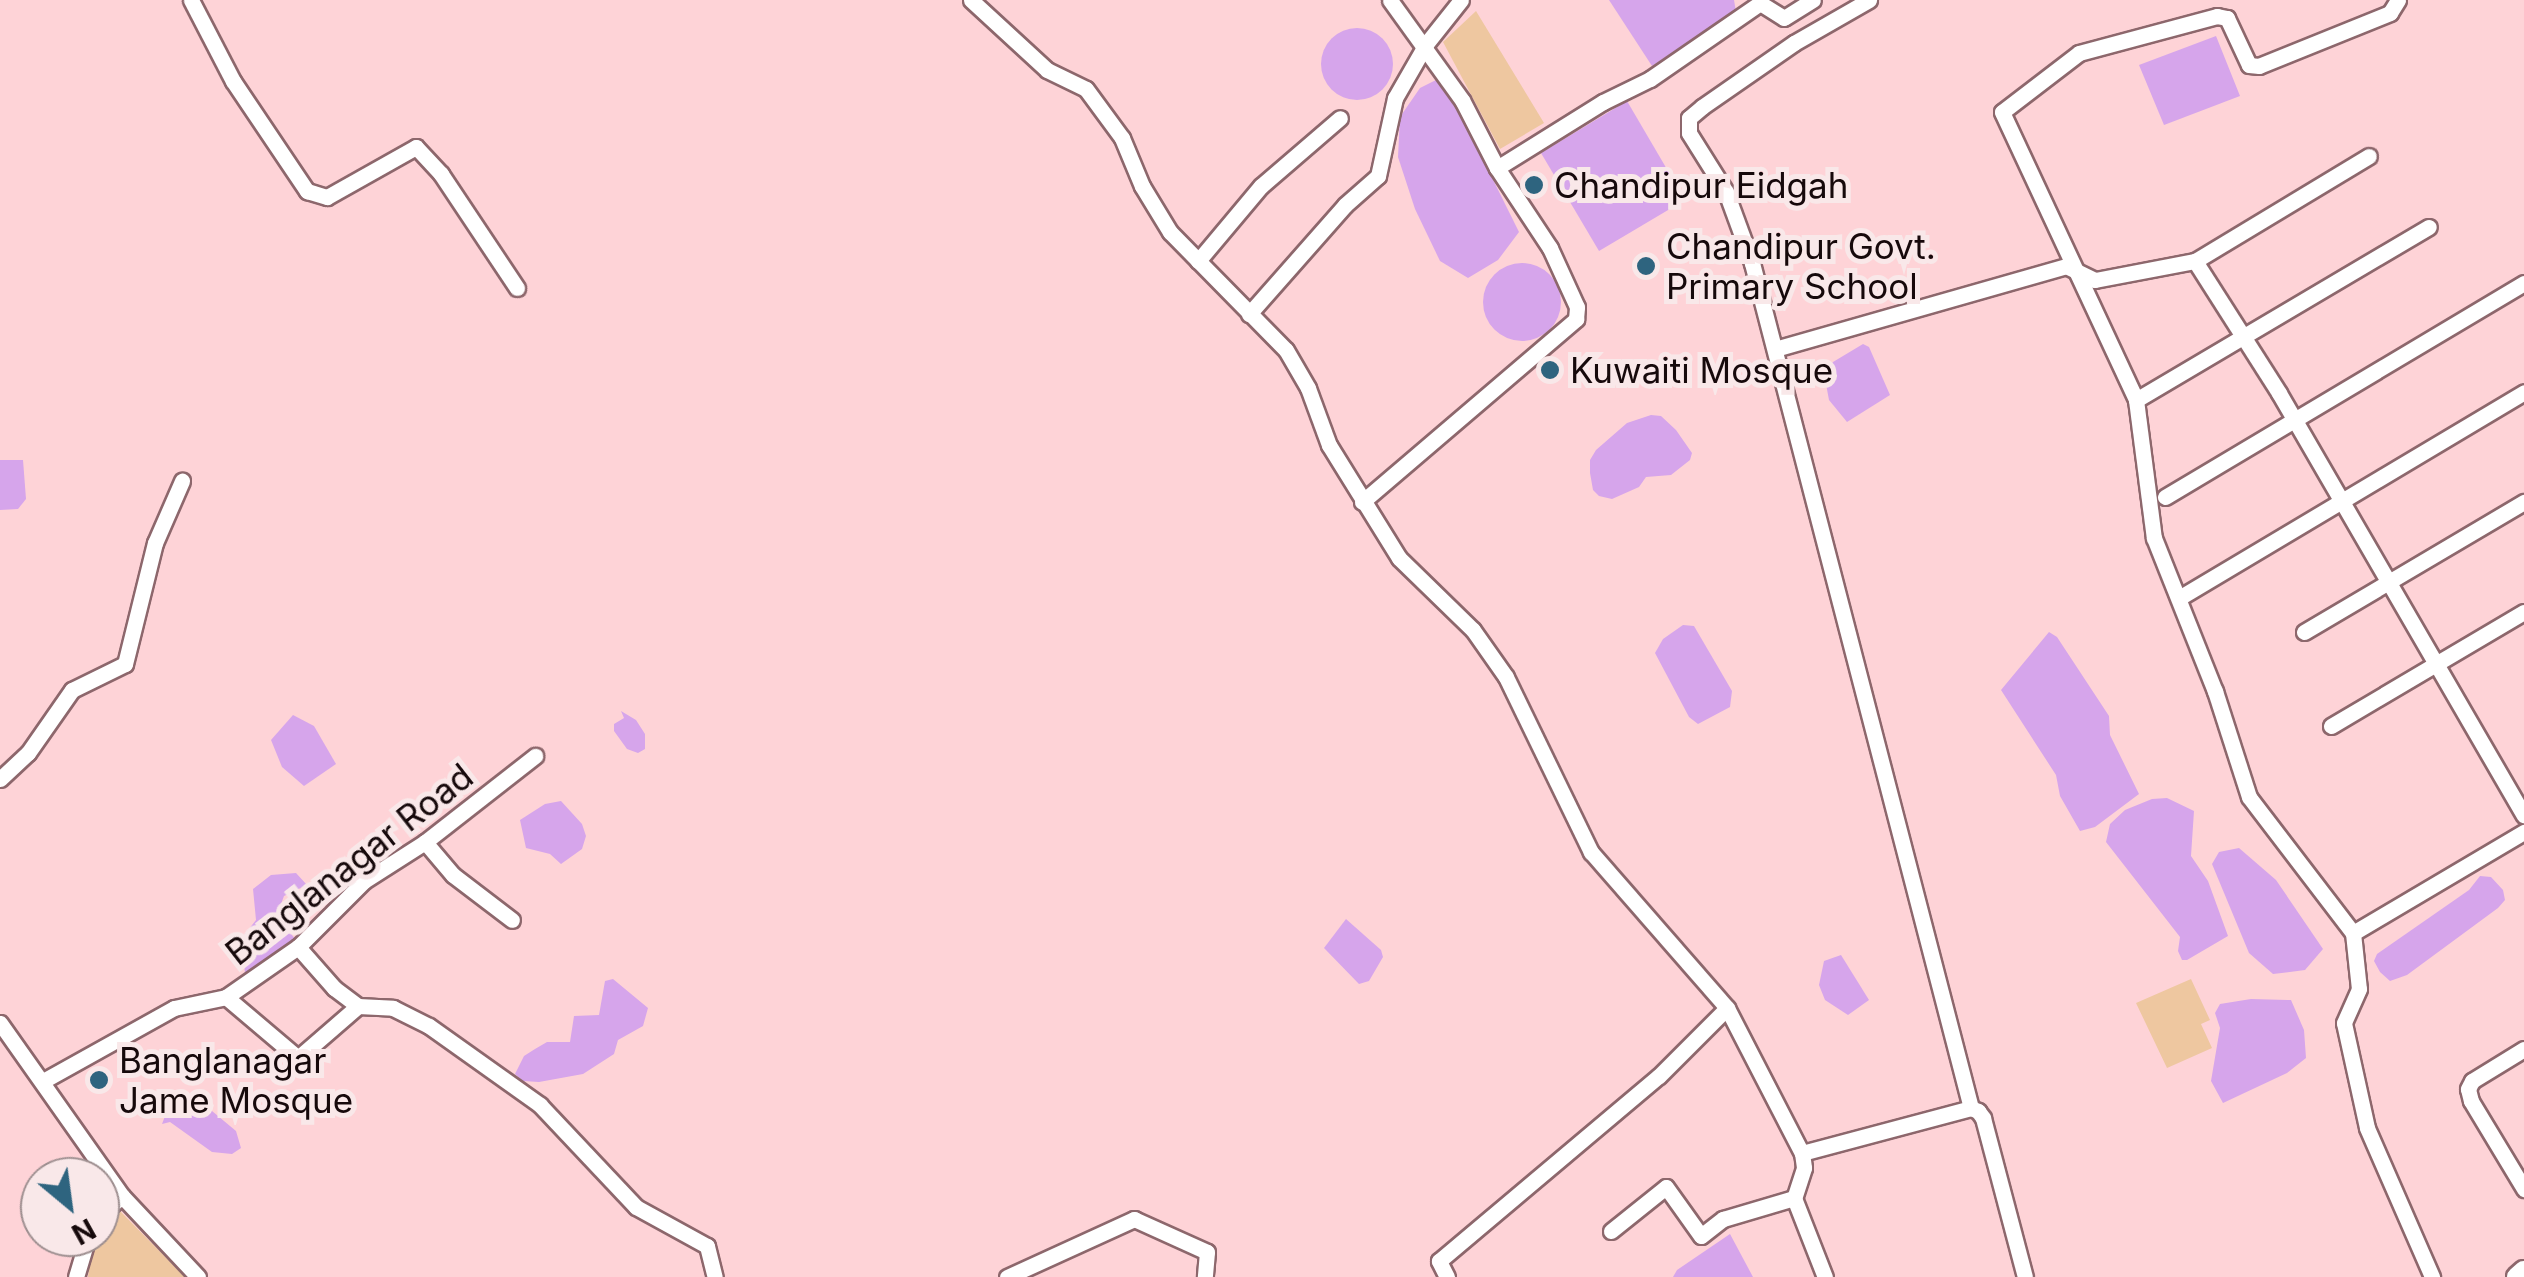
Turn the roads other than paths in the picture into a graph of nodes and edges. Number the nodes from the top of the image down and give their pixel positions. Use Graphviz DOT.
graph roads {
  1 [pos="191,0"];
  2 [pos="971,0"];
  3 [pos="1390,0"];
  4 [pos="1461,0"];
  5 [pos="1813,0"];
  6 [pos="1870,0"];
  7 [pos="2398,0"];
  8 [pos="1426,44"];
  9 [pos="1340,118"];
  10 [pos="2368,156"];
  11 [pos="1497,168"];
  12 [pos="2430,227"];
  13 [pos="2195,260"];
  14 [pos="1198,261"];
  15 [pos="2078,271"];
  16 [pos="2524,284"];
  17 [pos="517,288"];
  18 [pos="1248,314"];
  19 [pos="2246,336"];
  20 [pos="1775,349"];
  21 [pos="2524,392"];
  22 [pos="2136,400"];
  23 [pos="2294,418"];
  24 [pos="182,481"];
  25 [pos="2165,497"];
  26 [pos="2341,500"];
  27 [pos="1362,502"];
  28 [pos="2524,502"];
  29 [pos="2388,582"];
  30 [pos="2179,598"];
  31 [pos="2524,612"];
  32 [pos="2304,632"];
  33 [pos="2436,664"];
  34 [pos="2331,726"];
  35 [pos="535,756"];
  36 [pos="0,779"];
  37 [pos="2524,815"];
  38 [pos="2524,832"];
  39 [pos="425,842"];
  40 [pos="512,920"];
  41 [pos="2353,933"];
  42 [pos="298,948"];
  43 [pos="226,997"];
  44 [pos="358,1006"];
  45 [pos="1726,1008"];
  46 [pos="0,1024"];
  47 [pos="2524,1049"];
  48 [pos="43,1081"];
  49 [pos="1972,1108"];
  50 [pos="1802,1153"];
  51 [pos="2524,1188"];
  52 [pos="122,1196"];
  53 [pos="1794,1198"];
  54 [pos="1611,1231"];
  55 [pos="2524,1271"];
  56 [pos="198,1277"];
  57 [pos="715,1277"];
  58 [pos="1007,1277"];
  59 [pos="1204,1277"];
  60 [pos="1447,1277"];
  61 [pos="1825,1277"];
  62 [pos="2025,1277"];
  63 [pos="2432,1277"];
  64 [pos="2517,1277"];
  1 -- 17 [label="street"];
  2 -- 14 [label="street"];
  3 -- 8 [label="street"];
  4 -- 8 [label="street"];
  5 -- 11 [label="street"];
  6 -- 20 [label="street"];
  7 -- 15 [label="street"];
  8 -- 11 [label="street"];
  8 -- 18 [label="street"];
  9 -- 14 [label="street"];
  10 -- 13 [label="street"];
  11 -- 27 [label="street"];
  12 -- 19 [label="street"];
  13 -- 15 [label="street"];
  13 -- 19 [label="street"];
  14 -- 18 [label="street"];
  15 -- 20 [label="street"];
  15 -- 22 [label="street"];
  16 -- 23 [label="street"];
  18 -- 27 [label="street"];
  19 -- 22 [label="street"];
  19 -- 23 [label="street"];
  20 -- 49 [label="street"];
  21 -- 26 [label="street"];
  22 -- 30 [label="street"];
  23 -- 25 [label="street"];
  23 -- 26 [label="street"];
  24 -- 36 [label="street"];
  26 -- 29 [label="street"];
  26 -- 30 [label="street"];
  27 -- 45 [label="street"];
  28 -- 29 [label="street"];
  29 -- 32 [label="street"];
  29 -- 33 [label="street"];
  30 -- 41 [label="street"];
  31 -- 33 [label="street"];
  33 -- 34 [label="street"];
  33 -- 37 [label="street"];
  35 -- 39 [label="street, Banglanagar Road"];
  38 -- 41 [label="street"];
  39 -- 40 [label="street"];
  39 -- 42 [label="street, Banglanagar Road"];
  41 -- 63 [label="street"];
  42 -- 43 [label="street, Banglanagar Road"];
  42 -- 44 [label="street"];
  43 -- 44 [label="street"];
  43 -- 48 [label="street, Banglanagar Road"];
  44 -- 57 [label="street"];
  45 -- 50 [label="street"];
  45 -- 60 [label="street"];
  46 -- 48 [label="street"];
  47 -- 51 [label="street"];
  48 -- 52 [label="street"];
  49 -- 50 [label="street"];
  49 -- 62 [label="street"];
  50 -- 53 [label="street"];
  52 -- 56 [label="street"];
  53 -- 54 [label="street"];
  53 -- 61 [label="street"];
  55 -- 64 [label="main road"];
  58 -- 59 [label="street"];
}
